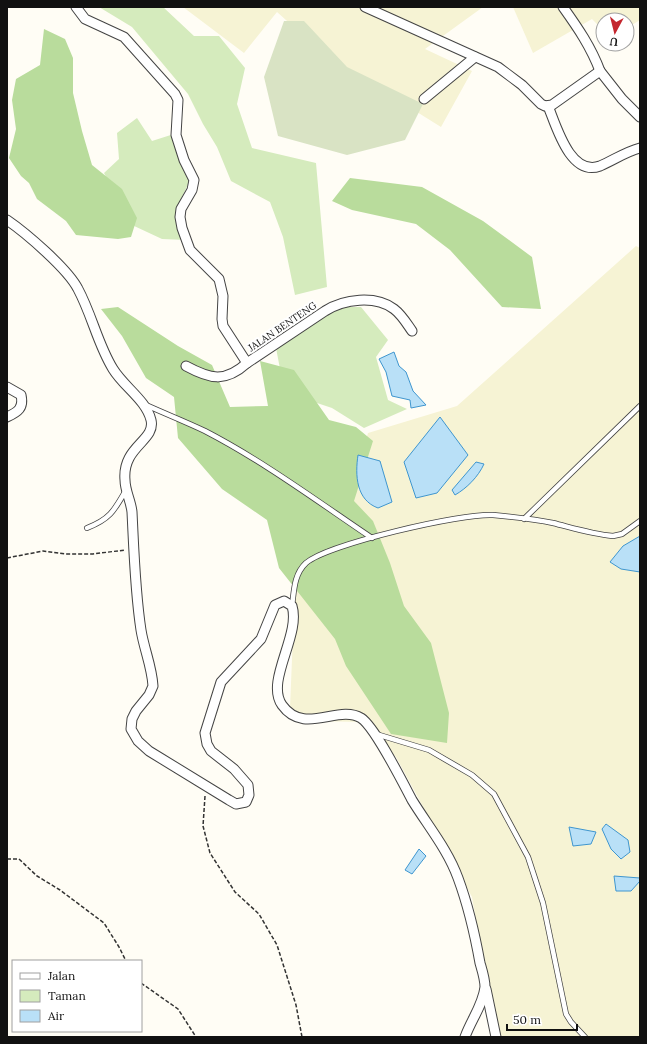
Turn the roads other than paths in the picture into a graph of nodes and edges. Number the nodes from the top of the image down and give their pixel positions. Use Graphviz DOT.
graph roads {
  1 [pos="76,7"];
  2 [pos="368,7"];
  3 [pos="563,7"];
  4 [pos="475,57"];
  5 [pos="600,71"];
  6 [pos="424,99"];
  7 [pos="548,106"];
  8 [pos="640,117"];
  9 [pos="640,148"];
  10 [pos="7,220"];
  11 [pos="412,331"];
  12 [pos="247,363"];
  13 [pos="186,366"];
  14 [pos="7,387"];
  15 [pos="142,404"];
  16 [pos="640,406"];
  17 [pos="7,417"];
  18 [pos="126,490"];
  19 [pos="524,519"];
  20 [pos="640,521"];
  21 [pos="87,528"];
  22 [pos="372,538"];
  23 [pos="292,606"];
  24 [pos="375,734"];
  25 [pos="485,986"];
  26 [pos="465,1037"];
  27 [pos="496,1037"];
  28 [pos="585,1037"];
  1 -- 12 [label="street, JALAN BENTENG"];
  2 -- 4 [label="street"];
  3 -- 5 [label="street"];
  4 -- 6 [label="street"];
  4 -- 7 [label="street"];
  5 -- 7 [label="street"];
  5 -- 8 [label="street"];
  7 -- 9 [label="street"];
  10 -- 15 [label="street"];
  11 -- 12 [label="street, JALAN BENTENG"];
  12 -- 13 [label="street"];
  14 -- 17 [label="street"];
  15 -- 18 [label="street"];
  15 -- 22 [label="lane"];
  16 -- 19 [label="lane"];
  18 -- 21 [label="lane"];
  18 -- 23 [label="street"];
  19 -- 20 [label="lane"];
  19 -- 22 [label="lane"];
  22 -- 23 [label="lane"];
  23 -- 24 [label="street"];
  24 -- 25 [label="street"];
  24 -- 28 [label="lane"];
  25 -- 26 [label="street"];
  25 -- 27 [label="street"];
}
